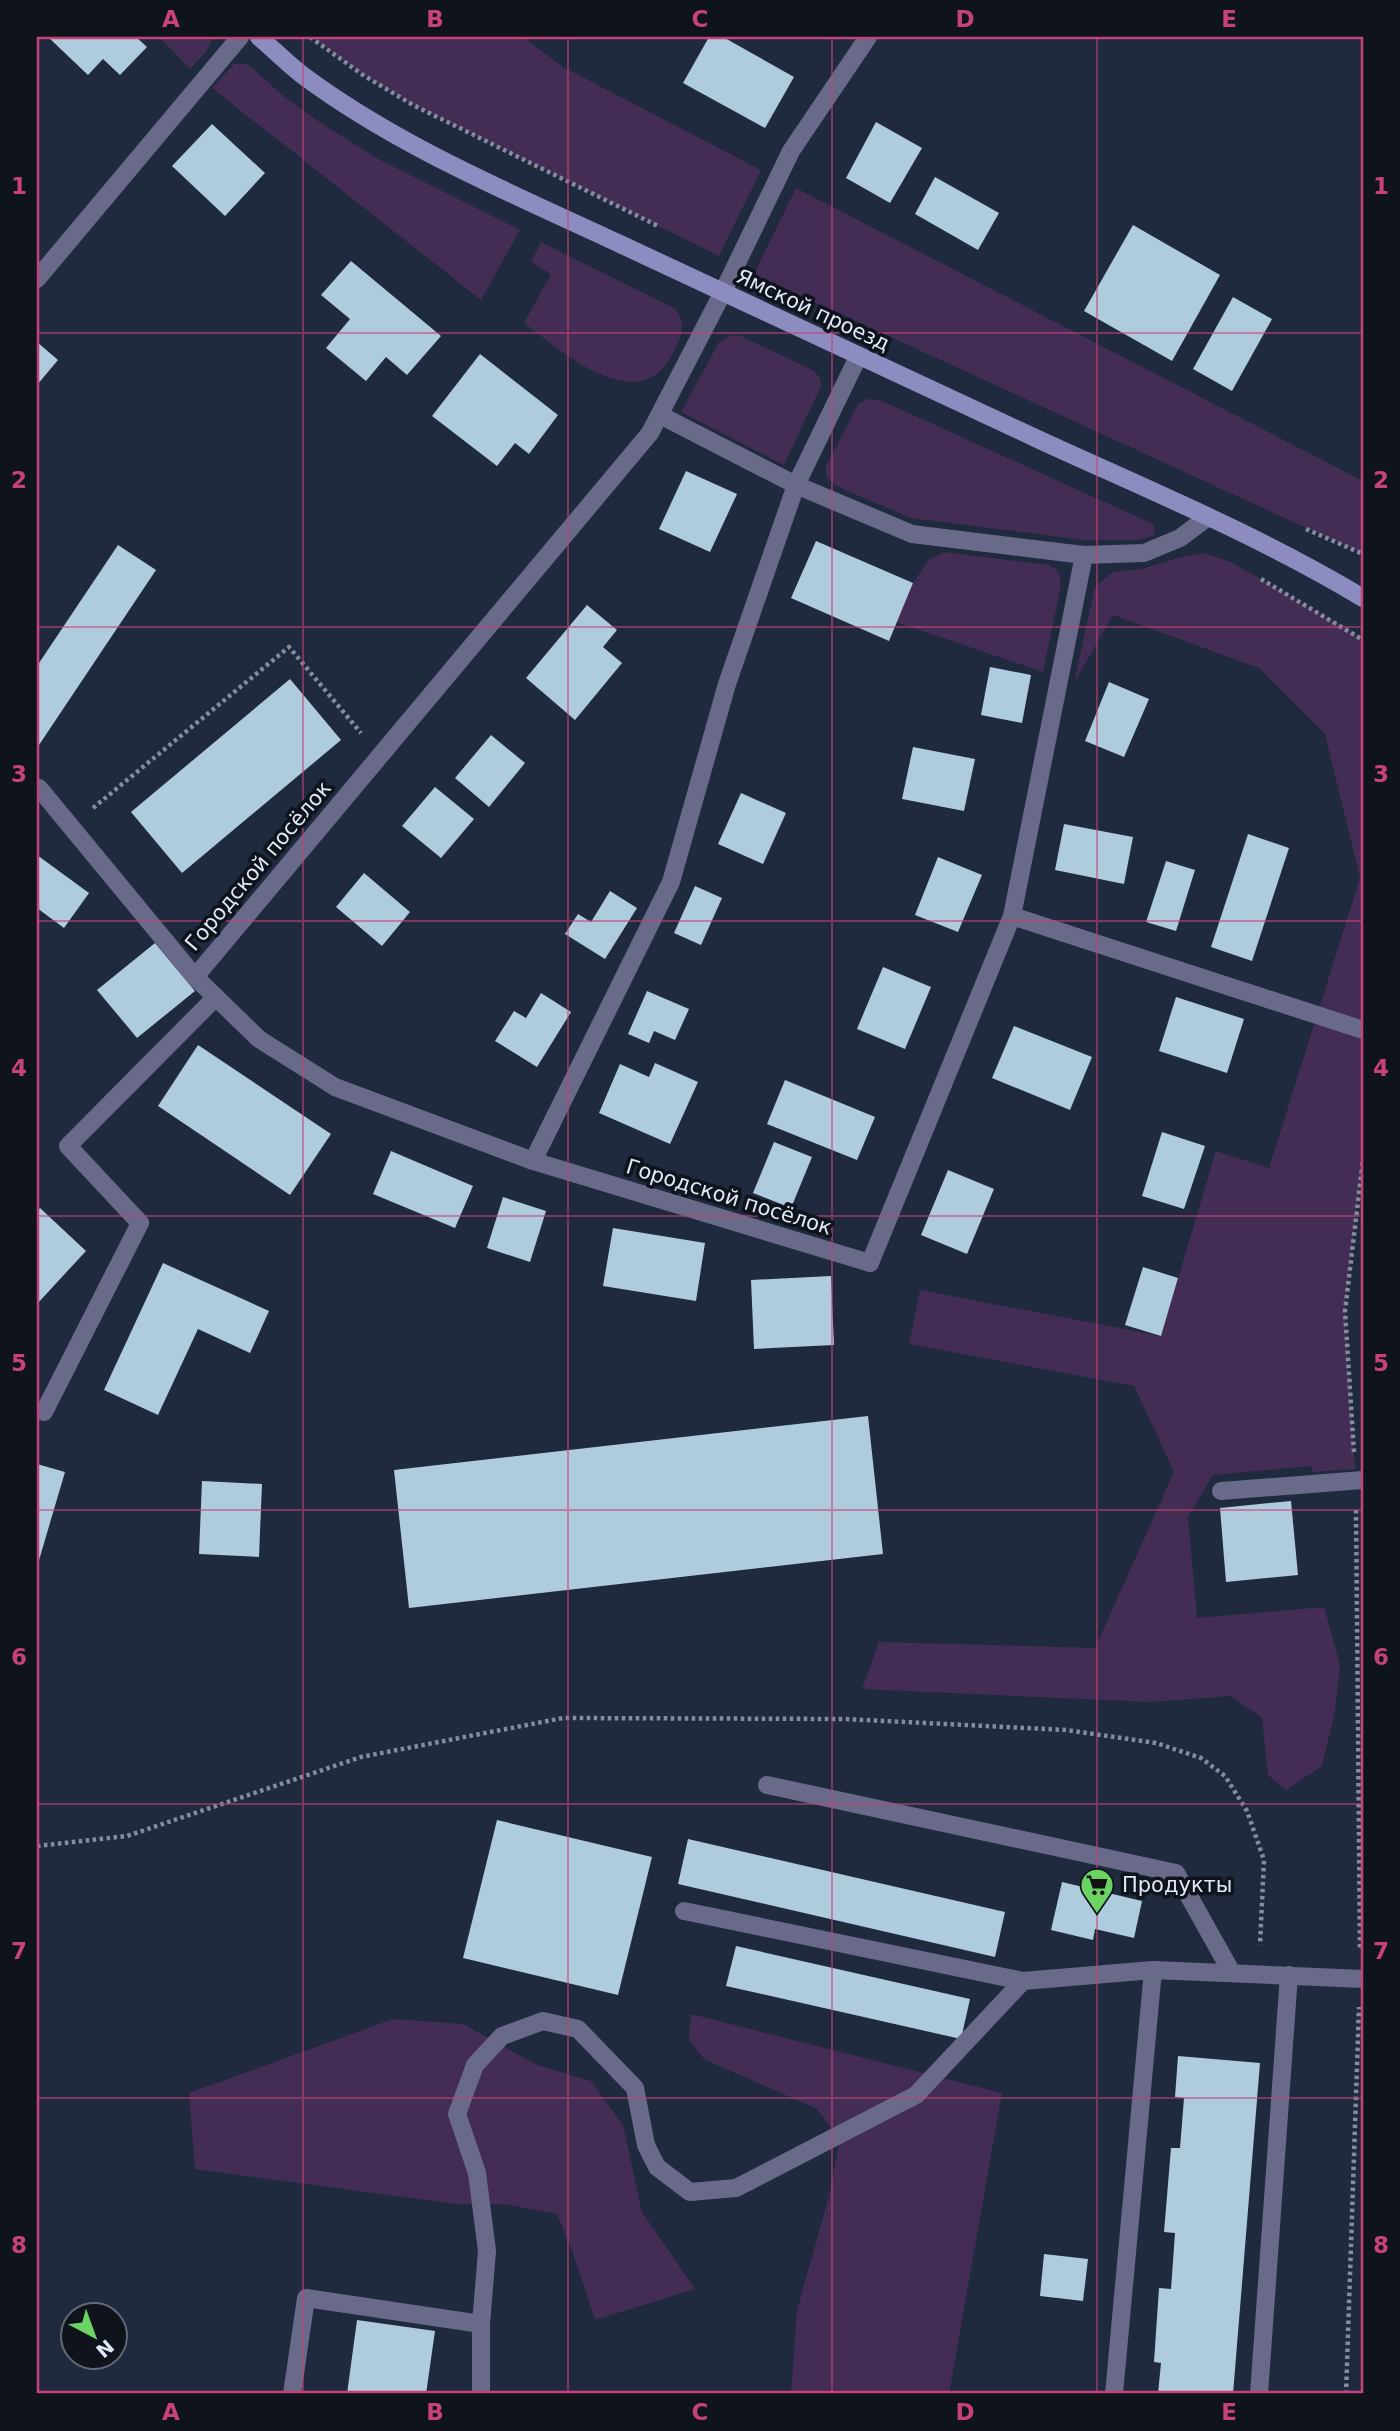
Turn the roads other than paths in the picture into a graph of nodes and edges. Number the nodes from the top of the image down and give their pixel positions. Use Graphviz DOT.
graph roads {
  1 [pos="240,37"];
  2 [pos="259,37"];
  3 [pos="868,37"];
  4 [pos="37,279"];
  5 [pos="723,292"];
  6 [pos="858,357"];
  7 [pos="660,415"];
  8 [pos="796,485"];
  9 [pos="1208,517"];
  10 [pos="1084,555"];
  11 [pos="1363,598"];
  12 [pos="39,788"];
  13 [pos="1012,916"];
  14 [pos="195,977"];
  15 [pos="216,997"];
  16 [pos="1363,1030"];
  17 [pos="533,1161"];
  18 [pos="44,1412"];
  19 [pos="1359,1480"];
  20 [pos="1221,1491"];
  21 [pos="767,1785"];
  22 [pos="684,1911"];
  23 [pos="1153,1970"];
  24 [pos="1232,1973"];
  25 [pos="1289,1976"];
  26 [pos="1362,1979"];
  27 [pos="1023,1981"];
  28 [pos="481,2324"];
  29 [pos="292,2394"];
  30 [pos="481,2394"];
  31 [pos="1114,2394"];
  32 [pos="1259,2394"];
  1 -- 4 [label="street"];
  2 -- 5 [label="main road, Ямской проезд"];
  3 -- 5 [label="street, Городской посёлок"];
  5 -- 6 [label="main road, Ямской проезд"];
  5 -- 7 [label="street, Городской посёлок"];
  6 -- 8 [label="street"];
  6 -- 9 [label="main road, Ямской проезд"];
  7 -- 8 [label="street"];
  7 -- 14 [label="street, Городской посёлок"];
  8 -- 10 [label="street"];
  8 -- 17 [label="street"];
  9 -- 10 [label="street"];
  9 -- 11 [label="main road, Ямской проезд"];
  10 -- 13 [label="street"];
  12 -- 14 [label="street"];
  13 -- 16 [label="street"];
  13 -- 17 [label="street, Городской посёлок"];
  14 -- 15 [label="street, Городской посёлок"];
  15 -- 17 [label="street, Городской посёлок"];
  15 -- 18 [label="street"];
  19 -- 20 [label="street"];
  21 -- 24 [label="street"];
  22 -- 27 [label="street"];
  23 -- 24 [label="street"];
  23 -- 27 [label="street"];
  23 -- 31 [label="street"];
  24 -- 25 [label="street"];
  25 -- 26 [label="street"];
  25 -- 32 [label="street"];
  27 -- 28 [label="street"];
  28 -- 29 [label="street"];
  28 -- 30 [label="street"];
}
